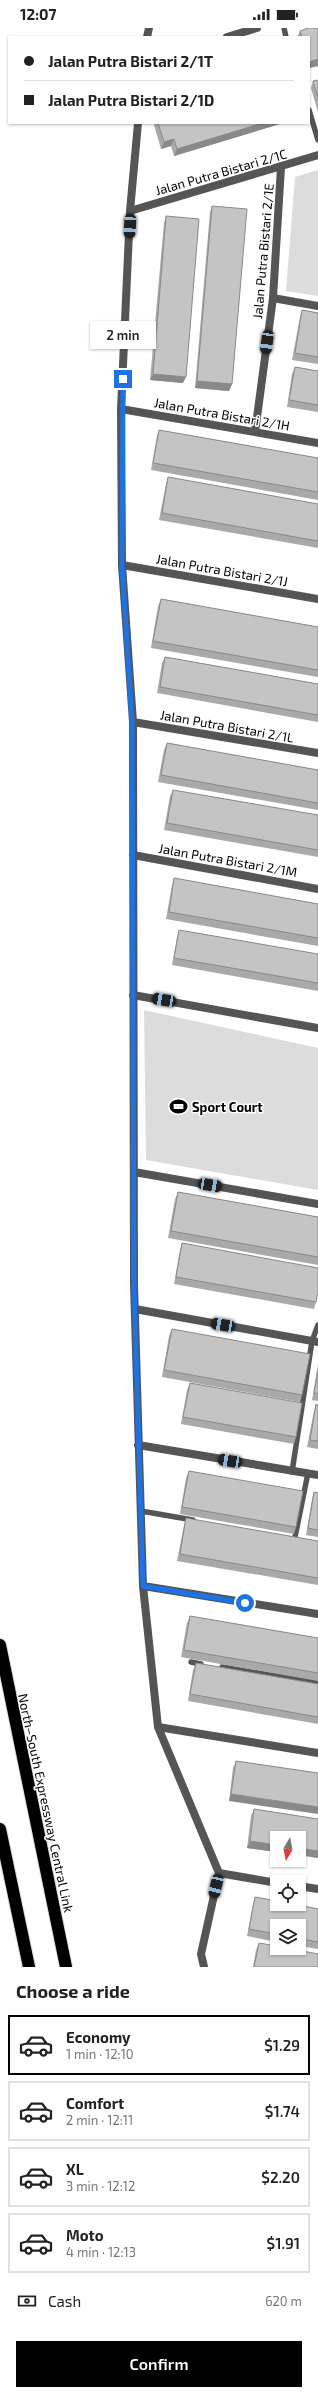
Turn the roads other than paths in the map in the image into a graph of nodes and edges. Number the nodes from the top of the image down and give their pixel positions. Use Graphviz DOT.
graph roads {
  1 [pos="256,28"];
  2 [pos="230,36"];
  3 [pos="310,113"];
  4 [pos="138,124"];
  5 [pos="318,140"];
  6 [pos="318,155"];
  7 [pos="282,167"];
  8 [pos="130,211"];
  9 [pos="273,298"];
  10 [pos="318,306"];
  11 [pos="121,409"];
  12 [pos="255,432"];
  13 [pos="318,443"];
  14 [pos="122,565"];
  15 [pos="318,599"];
  16 [pos="132,722"];
  17 [pos="318,753"];
  18 [pos="133,856"];
  19 [pos="318,888"];
  20 [pos="133,995"];
  21 [pos="318,1028"];
  22 [pos="134,1172"];
  23 [pos="318,1204"];
  24 [pos="135,1309"];
  25 [pos="318,1325"];
  26 [pos="315,1342"];
  27 [pos="138,1445"];
  28 [pos="292,1472"];
  29 [pos="308,1473"];
  30 [pos="318,1475"];
  31 [pos="141,1511"];
  32 [pos="202,1522"];
  33 [pos="287,1536"];
  34 [pos="295,1537"];
  35 [pos="303,1538"];
  36 [pos="143,1586"];
  37 [pos="318,1614"];
  38 [pos="0,1645"];
  39 [pos="191,1662"];
  40 [pos="206,1665"];
  41 [pos="213,1666"];
  42 [pos="318,1683"];
  43 [pos="158,1727"];
  44 [pos="318,1753"];
  45 [pos="0,1829"];
  46 [pos="219,1873"];
  47 [pos="270,1882"];
  48 [pos="306,1887"];
  49 [pos="318,1890"];
  50 [pos="29,1967"];
  51 [pos="66,1967"];
  52 [pos="204,1967"];
  1 -- 2 [label="street"];
  3 -- 5 [label="lane"];
  4 -- 8 [label="street"];
  6 -- 7 [label="street, Jalan Putra Bistari 2/1C"];
  7 -- 8 [label="street, Jalan Putra Bistari 2/1C"];
  7 -- 9 [label="street, Jalan Putra Bistari 2/1E"];
  8 -- 11 [label="street"];
  9 -- 10 [label="street"];
  9 -- 12 [label="street, Jalan Putra Bistari 2/1E"];
  11 -- 12 [label="street, Jalan Putra Bistari 2/1H"];
  11 -- 14 [label="street"];
  12 -- 13 [label="street, Jalan Putra Bistari 2/1H"];
  14 -- 15 [label="street, Jalan Putra Bistari 2/1J"];
  14 -- 16 [label="street"];
  16 -- 17 [label="street, Jalan Putra Bistari 2/1L"];
  16 -- 18 [label="street"];
  18 -- 19 [label="street, Jalan Putra Bistari 2/1M"];
  18 -- 20 [label="street"];
  20 -- 21 [label="street"];
  20 -- 22 [label="street"];
  22 -- 23 [label="street"];
  22 -- 24 [label="street"];
  24 -- 26 [label="street"];
  24 -- 27 [label="street"];
  25 -- 26 [label="lane"];
  26 -- 28 [label="lane"];
  27 -- 28 [label="street"];
  27 -- 31 [label="street"];
  28 -- 29 [label="street"];
  29 -- 30 [label="street"];
  29 -- 34 [label="lane"];
  31 -- 32 [label="lane"];
  31 -- 36 [label="street"];
  33 -- 34 [label="lane"];
  34 -- 35 [label="lane"];
  36 -- 37 [label="street"];
  36 -- 43 [label="street"];
  38 -- 51 [label="highway, North–South Expressway Central Link"];
  39 -- 40 [label="lane"];
  41 -- 42 [label="lane"];
  43 -- 44 [label="street"];
  43 -- 46 [label="street"];
  45 -- 50 [label="highway"];
  46 -- 47 [label="street"];
  46 -- 52 [label="street"];
  48 -- 49 [label="street"];
}
